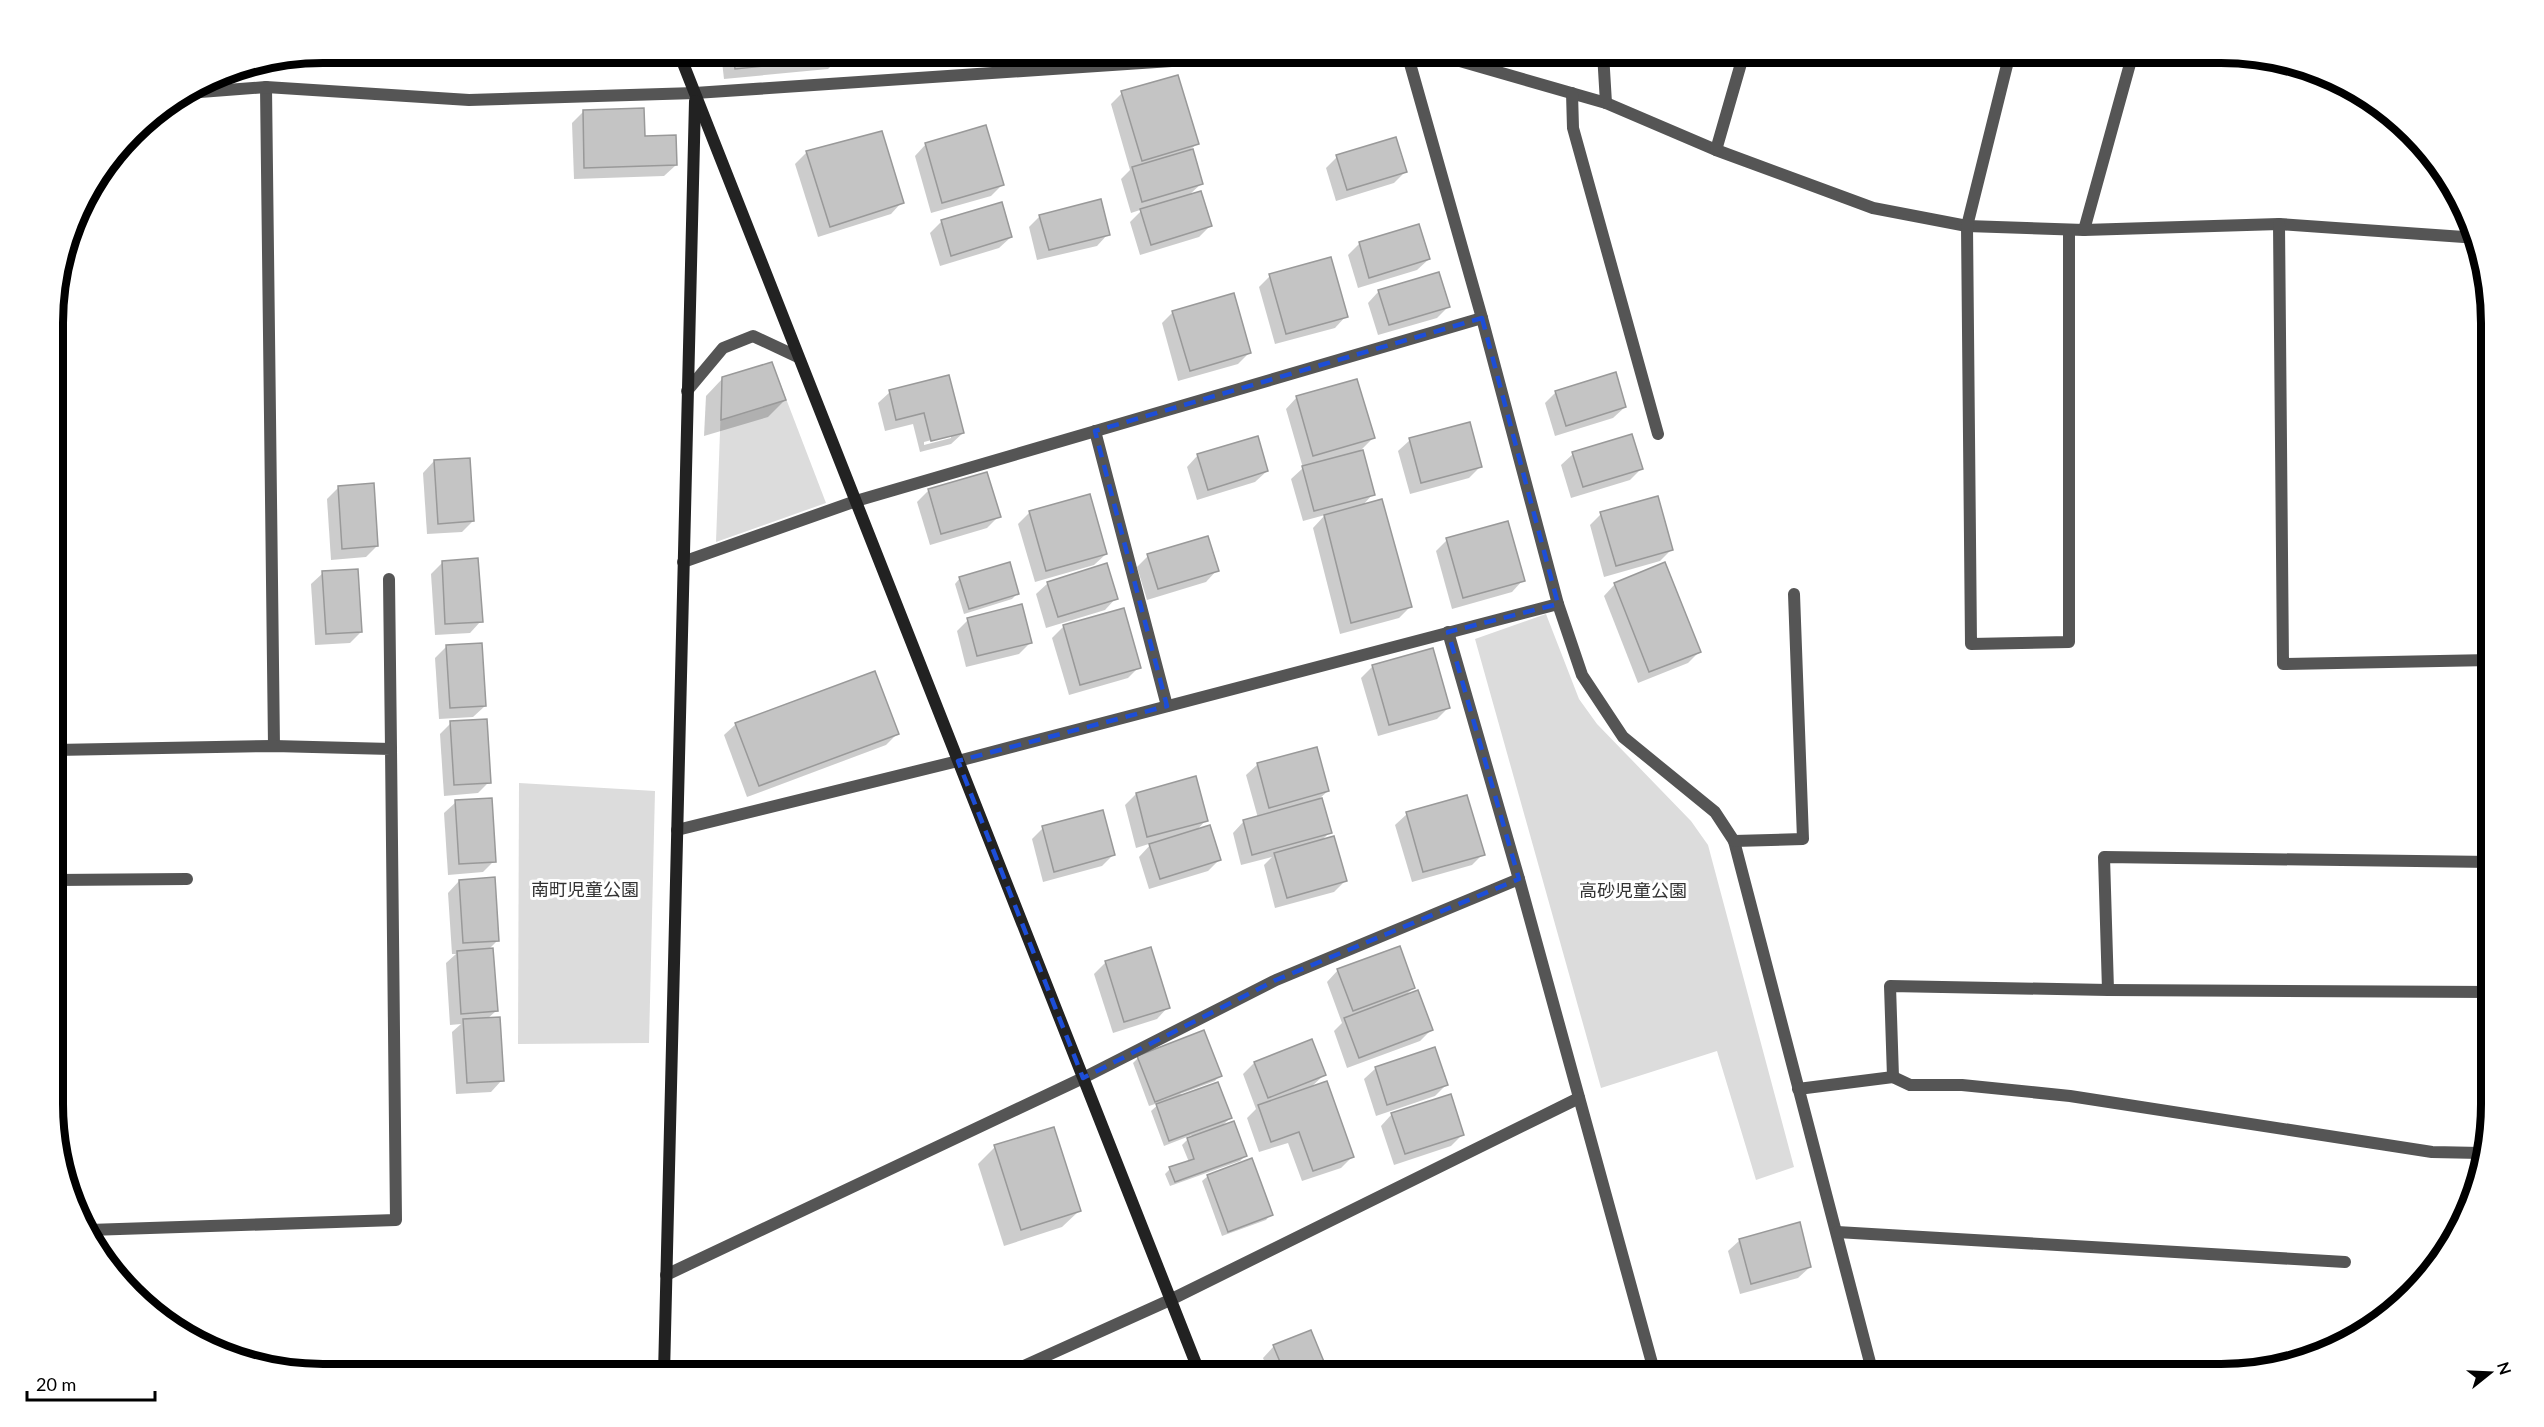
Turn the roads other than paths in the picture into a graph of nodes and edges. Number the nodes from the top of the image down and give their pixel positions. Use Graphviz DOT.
graph roads {
  1 [pos="683,63"];
  2 [pos="1131,63"];
  3 [pos="1410,63"];
  4 [pos="1470,63"];
  5 [pos="1604,63"];
  6 [pos="1741,63"];
  7 [pos="2007,63"];
  8 [pos="2130,63"];
  9 [pos="266,87"];
  10 [pos="205,92"];
  11 [pos="695,93"];
  12 [pos="1572,93"];
  13 [pos="1606,103"];
  14 [pos="1716,150"];
  15 [pos="2279,224"];
  16 [pos="1967,226"];
  17 [pos="2069,230"];
  18 [pos="2084,230"];
  19 [pos="2466,237"];
  20 [pos="1482,318"];
  21 [pos="798,357"];
  22 [pos="687,391"];
  23 [pos="1095,431"];
  24 [pos="1658,434"];
  25 [pos="856,501"];
  26 [pos="683,562"];
  27 [pos="389,579"];
  28 [pos="1794,594"];
  29 [pos="1558,604"];
  30 [pos="1448,632"];
  31 [pos="2481,660"];
  32 [pos="1167,706"];
  33 [pos="274,746"];
  34 [pos="391,749"];
  35 [pos="63,750"];
  36 [pos="958,761"];
  37 [pos="677,830"];
  38 [pos="1734,841"];
  39 [pos="2481,862"];
  40 [pos="187,879"];
  41 [pos="1519,879"];
  42 [pos="63,880"];
  43 [pos="2108,990"];
  44 [pos="2481,992"];
  45 [pos="1893,1077"];
  46 [pos="1083,1078"];
  47 [pos="1798,1089"];
  48 [pos="1579,1098"];
  49 [pos="2476,1153"];
  50 [pos="96,1230"];
  51 [pos="1837,1232"];
  52 [pos="2344,1262"];
  53 [pos="666,1275"];
  54 [pos="1170,1300"];
  55 [pos="664,1364"];
  56 [pos="1028,1364"];
  57 [pos="1196,1364"];
  58 [pos="1652,1364"];
  59 [pos="1870,1364"];
  1 -- 11 [label="street"];
  2 -- 11 [label="street"];
  3 -- 20 [label="street"];
  4 -- 12 [label="street"];
  5 -- 13 [label="street"];
  6 -- 14 [label="street"];
  7 -- 16 [label="street"];
  8 -- 18 [label="street"];
  9 -- 10 [label="street"];
  9 -- 11 [label="street"];
  9 -- 33 [label="street"];
  11 -- 21 [label="street"];
  11 -- 22 [label="street"];
  12 -- 13 [label="street"];
  12 -- 24 [label="street"];
  13 -- 14 [label="street"];
  14 -- 16 [label="street"];
  15 -- 18 [label="street"];
  15 -- 19 [label="street"];
  15 -- 31 [label="street"];
  16 -- 17 [label="street"];
  16 -- 17 [label="street"];
  17 -- 18 [label="street"];
  20 -- 23 [label="street"];
  20 -- 29 [label="street"];
  21 -- 22 [label="street"];
  21 -- 25 [label="street"];
  22 -- 26 [label="street"];
  23 -- 25 [label="street"];
  23 -- 32 [label="street"];
  25 -- 26 [label="street"];
  25 -- 36 [label="street"];
  26 -- 37 [label="street"];
  27 -- 34 [label="street"];
  28 -- 38 [label="street"];
  29 -- 30 [label="street"];
  29 -- 38 [label="street"];
  30 -- 32 [label="street"];
  30 -- 41 [label="street"];
  32 -- 36 [label="street"];
  33 -- 34 [label="street"];
  33 -- 35 [label="street"];
  34 -- 50 [label="street"];
  36 -- 37 [label="street"];
  36 -- 46 [label="street"];
  37 -- 53 [label="street"];
  38 -- 47 [label="street"];
  39 -- 43 [label="street"];
  40 -- 42 [label="street"];
  41 -- 46 [label="street"];
  41 -- 48 [label="street"];
  43 -- 44 [label="street"];
  43 -- 45 [label="street"];
  45 -- 47 [label="street"];
  45 -- 49 [label="street"];
  46 -- 53 [label="street"];
  46 -- 54 [label="street"];
  47 -- 51 [label="street"];
  48 -- 54 [label="street"];
  48 -- 58 [label="street"];
  51 -- 52 [label="street"];
  51 -- 59 [label="street"];
  53 -- 55 [label="street"];
  54 -- 56 [label="street"];
  54 -- 57 [label="street"];
}
